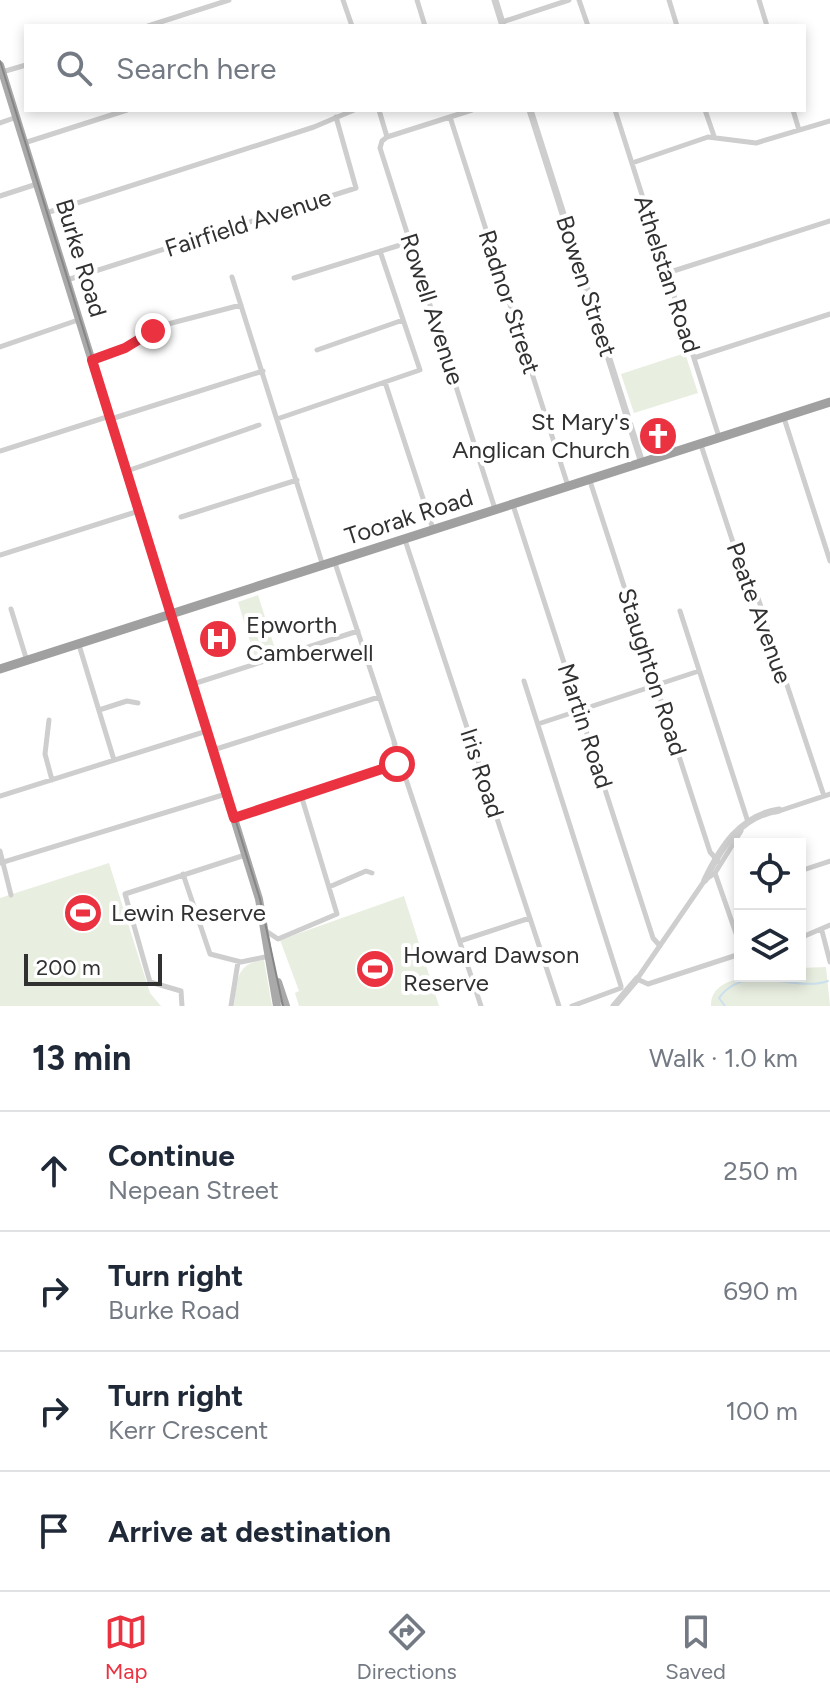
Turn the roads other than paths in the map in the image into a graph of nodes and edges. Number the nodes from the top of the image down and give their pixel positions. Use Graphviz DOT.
graph roads {
  1 [pos="229,0"];
  2 [pos="343,0"];
  3 [pos="417,0"];
  4 [pos="495,0"];
  5 [pos="569,0"];
  6 [pos="579,0"];
  7 [pos="669,0"];
  8 [pos="759,0"];
  9 [pos="154,24"];
  10 [pos="351,24"];
  11 [pos="424,24"];
  12 [pos="502,24"];
  13 [pos="587,24"];
  14 [pos="676,24"];
  15 [pos="766,24"];
  16 [pos="24,65"];
  17 [pos="1,69"];
  18 [pos="121,112"];
  19 [pos="349,112"];
  20 [pos="380,112"];
  21 [pos="531,112"];
  22 [pos="616,112"];
  23 [pos="706,112"];
  24 [pos="794,112"];
  25 [pos="452,114"];
  26 [pos="17,117"];
  27 [pos="336,117"];
  28 [pos="830,121"];
  29 [pos="0,123"];
  30 [pos="799,130"];
  31 [pos="714,136"];
  32 [pos="387,137"];
  33 [pos="24,143"];
  34 [pos="632,163"];
  35 [pos="37,184"];
  36 [pos="0,196"];
  37 [pos="46,213"];
  38 [pos="830,221"];
  39 [pos="410,242"];
  40 [pos="380,251"];
  41 [pos="667,273"];
  42 [pos="232,277"];
  43 [pos="294,278"];
  44 [pos="67,280"];
  45 [pos="241,305"];
  46 [pos="830,314"];
  47 [pos="403,320"];
  48 [pos="80,321"];
  49 [pos="0,347"];
  50 [pos="317,350"];
  51 [pos="694,358"];
  52 [pos="92,360"];
  53 [pos="263,371"];
  54 [pos="385,382"];
  55 [pos="830,402"];
  56 [pos="110,417"];
  57 [pos="783,417"];
  58 [pos="277,419"];
  59 [pos="259,425"];
  60 [pos="719,438"];
  61 [pos="701,444"];
  62 [pos="0,451"];
  63 [pos="642,463"];
  64 [pos="127,471"];
  65 [pos="297,480"];
  66 [pos="590,480"];
  67 [pos="569,486"];
  68 [pos="513,504"];
  69 [pos="496,510"];
  70 [pos="140,511"];
  71 [pos="181,517"];
  72 [pos="434,530"];
  73 [pos="405,540"];
  74 [pos="0,555"];
  75 [pos="830,561"];
  76 [pos="335,563"];
  77 [pos="324,566"];
  78 [pos="11,609"];
  79 [pos="680,611"];
  80 [pos="172,616"];
  81 [pos="358,631"];
  82 [pos="79,645"];
  83 [pos="27,661"];
  84 [pos="0,669"];
  85 [pos="699,671"];
  86 [pos="524,681"];
  87 [pos="193,684"];
  88 [pos="656,685"];
  89 [pos="379,697"];
  90 [pos="138,703"];
  91 [pos="99,710"];
  92 [pos="580,710"];
  93 [pos="49,720"];
  94 [pos="538,724"];
  95 [pos="208,731"];
  96 [pos="213,750"];
  97 [pos="114,760"];
  98 [pos="400,763"];
  99 [pos="52,780"];
  100 [pos="227,793"];
  101 [pos="301,795"];
  102 [pos="0,796"];
  103 [pos="825,796"];
  104 [pos="779,810"];
  105 [pos="234,818"];
  106 [pos="747,821"];
  107 [pos="0,851"];
  108 [pos="245,855"];
  109 [pos="717,861"];
  110 [pos="830,861"];
  111 [pos="1,862"];
  112 [pos="806,869"];
  113 [pos="715,873"];
  114 [pos="183,874"];
  115 [pos="358,877"];
  116 [pos="705,880"];
  117 [pos="329,887"];
  118 [pos="11,895"];
  119 [pos="530,918"];
  120 [pos="830,925"];
  121 [pos="734,928"];
  122 [pos="266,931"];
  123 [pos="820,932"];
  124 [pos="806,936"];
  125 [pos="460,941"];
  126 [pos="660,946"];
  127 [pos="271,953"];
  128 [pos="734,956"];
  129 [pos="238,962"];
  130 [pos="830,962"];
  131 [pos="273,969"];
  132 [pos="637,979"];
  133 [pos="624,988"];
  134 [pos="606,996"];
  135 [pos="182,1006"];
  136 [pos="231,1006"];
  137 [pos="277,1006"];
  138 [pos="286,1006"];
  139 [pos="481,1006"];
  140 [pos="559,1006"];
  141 [pos="572,1006"];
  142 [pos="614,1006"];
  1 -- 9 [label="street"];
  2 -- 10 [label="street"];
  3 -- 11 [label="street"];
  4 -- 12 [label="street"];
  5 -- 12 [label="street"];
  6 -- 13 [label="street"];
  7 -- 14 [label="street"];
  8 -- 15 [label="street"];
  16 -- 17 [label="street"];
  17 -- 26 [label="main road, Burke Road"];
  18 -- 33 [label="street"];
  19 -- 27 [label="street"];
  20 -- 32 [label="street, Rowell Avenue"];
  21 -- 63 [label="street, Bowen Street"];
  22 -- 34 [label="street, Athelstan Road"];
  23 -- 31 [label="street"];
  24 -- 30 [label="street"];
  25 -- 32 [label="street"];
  25 -- 67 [label="street, Radnor Street"];
  26 -- 29 [label="street"];
  26 -- 33 [label="main road, Burke Road"];
  27 -- 37 [label="street"];
  27 -- 44 [label="street, Fairfield Avenue"];
  28 -- 30 [label="street"];
  30 -- 31 [label="street"];
  31 -- 34 [label="street"];
  32 -- 39 [label="street, Rowell Avenue"];
  33 -- 35 [label="main road, Burke Road"];
  34 -- 41 [label="street, Athelstan Road"];
  35 -- 36 [label="street"];
  35 -- 37 [label="main road, Burke Road"];
  37 -- 44 [label="main road, Burke Road"];
  38 -- 41 [label="street"];
  39 -- 40 [label="street"];
  39 -- 69 [label="street, Rowell Avenue"];
  40 -- 43 [label="street"];
  40 -- 47 [label="street"];
  41 -- 51 [label="street, Athelstan Road"];
  42 -- 45 [label="street"];
  44 -- 48 [label="main road, Burke Road"];
  45 -- 52 [label="street"];
  45 -- 53 [label="street"];
  46 -- 51 [label="street"];
  47 -- 50 [label="street"];
  47 -- 54 [label="street"];
  48 -- 49 [label="street"];
  48 -- 52 [label="main road, Burke Road"];
  51 -- 60 [label="street, Athelstan Road"];
  52 -- 56 [label="main road, Burke Road"];
  53 -- 56 [label="street"];
  53 -- 58 [label="street"];
  54 -- 58 [label="street"];
  54 -- 72 [label="street"];
  55 -- 57 [label="highway, Toorak Road"];
  56 -- 62 [label="street"];
  56 -- 64 [label="main road, Burke Road"];
  57 -- 60 [label="highway, Toorak Road"];
  57 -- 75 [label="street"];
  58 -- 65 [label="street"];
  59 -- 64 [label="street"];
  60 -- 61 [label="highway, Toorak Road"];
  61 -- 63 [label="highway, Toorak Road"];
  61 -- 103 [label="street, Peate Avenue"];
  63 -- 66 [label="highway, Toorak Road"];
  64 -- 70 [label="main road, Burke Road"];
  65 -- 71 [label="street"];
  65 -- 77 [label="street"];
  66 -- 67 [label="highway, Toorak Road"];
  66 -- 88 [label="street, Staughton Road"];
  67 -- 68 [label="highway, Toorak Road"];
  68 -- 69 [label="highway, Toorak Road"];
  68 -- 92 [label="street, Martin Road"];
  69 -- 72 [label="highway, Toorak Road"];
  70 -- 74 [label="street"];
  70 -- 80 [label="main road, Burke Road"];
  72 -- 73 [label="highway, Toorak Road"];
  73 -- 76 [label="highway, Toorak Road"];
  73 -- 119 [label="street, Iris Road"];
  76 -- 77 [label="highway, Toorak Road"];
  76 -- 81 [label="street"];
  77 -- 80 [label="highway, Toorak Road"];
  78 -- 83 [label="street"];
  79 -- 85 [label="street"];
  80 -- 82 [label="highway, Toorak Road"];
  80 -- 87 [label="main road, Burke Road"];
  81 -- 87 [label="street"];
  81 -- 89 [label="street"];
  82 -- 83 [label="highway, Toorak Road"];
  82 -- 91 [label="street"];
  83 -- 84 [label="highway, Toorak Road"];
  85 -- 88 [label="street"];
  85 -- 106 [label="street"];
  86 -- 94 [label="street"];
  87 -- 95 [label="main road, Burke Road"];
  88 -- 92 [label="street"];
  88 -- 109 [label="street, Staughton Road"];
  89 -- 96 [label="street"];
  89 -- 98 [label="street"];
  90 -- 91 [label="street"];
  91 -- 97 [label="street"];
  92 -- 94 [label="street"];
  92 -- 126 [label="street, Martin Road"];
  93 -- 99 [label="street"];
  94 -- 133 [label="street"];
  95 -- 96 [label="main road, Burke Road"];
  95 -- 97 [label="street"];
  96 -- 100 [label="main road, Burke Road"];
  97 -- 99 [label="street"];
  98 -- 101 [label="street"];
  98 -- 125 [label="street"];
  99 -- 102 [label="street"];
  100 -- 105 [label="main road, Burke Road"];
  100 -- 111 [label="street"];
  101 -- 105 [label="street"];
  101 -- 117 [label="street"];
  103 -- 104 [label="street"];
  104 -- 106 [label="street"];
  105 -- 108 [label="main road, Burke Road"];
  106 -- 109 [label="street"];
  107 -- 111 [label="street"];
  108 -- 114 [label="street"];
  108 -- 122 [label="main road, Burke Road"];
  109 -- 113 [label="street"];
  109 -- 116 [label="street"];
  110 -- 112 [label="street"];
  111 -- 118 [label="street"];
  113 -- 116 [label="street"];
  113 -- 121 [label="street"];
  114 -- 129 [label="street"];
  114 -- 135 [label="street"];
  115 -- 117 [label="street"];
  116 -- 126 [label="street"];
  117 -- 122 [label="street"];
  119 -- 125 [label="street"];
  119 -- 140 [label="street, Iris Road"];
  120 -- 123 [label="street"];
  122 -- 127 [label="main road, Burke Road"];
  123 -- 124 [label="street"];
  123 -- 130 [label="street"];
  125 -- 139 [label="street"];
  126 -- 132 [label="street"];
  127 -- 129 [label="street"];
  127 -- 131 [label="main road, Burke Road"];
  128 -- 132 [label="street"];
  129 -- 136 [label="street"];
  131 -- 137 [label="main road, Burke Road"];
  131 -- 138 [label="main road, Burke Road"];
  132 -- 133 [label="street"];
  133 -- 134 [label="street"];
  133 -- 142 [label="street"];
  134 -- 141 [label="street"];
  134 -- 142 [label="street"];
}
